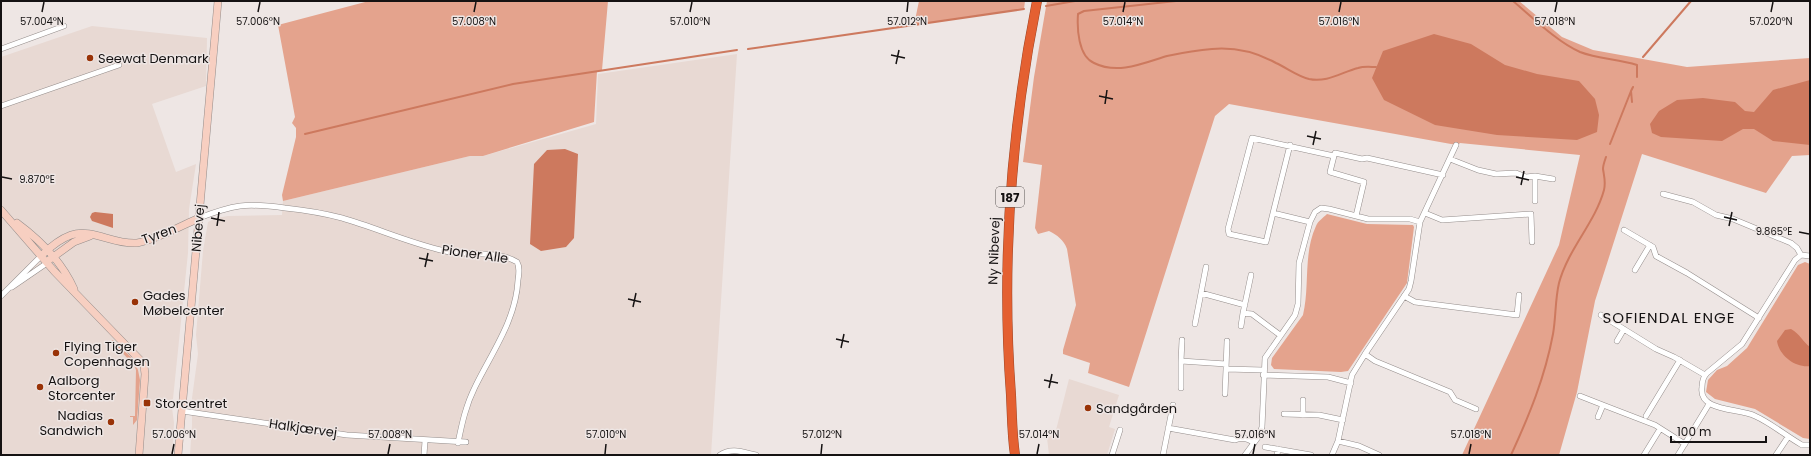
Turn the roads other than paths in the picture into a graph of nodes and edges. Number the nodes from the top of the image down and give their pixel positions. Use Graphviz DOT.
graph roads {
  1 [pos="218,1"];
  2 [pos="1036,1"];
  3 [pos="64,26"];
  4 [pos="1,49"];
  5 [pos="119,65"];
  6 [pos="1,106"];
  7 [pos="1290,145"];
  8 [pos="1456,145"];
  9 [pos="1334,156"];
  10 [pos="1450,159"];
  11 [pos="1442,175"];
  12 [pos="1535,176"];
  13 [pos="1553,179"];
  14 [pos="1663,194"];
  15 [pos="1535,201"];
  16 [pos="1,210"];
  17 [pos="1273,213"];
  18 [pos="1425,213"];
  19 [pos="1356,216"];
  20 [pos="8,218"];
  21 [pos="199,218"];
  22 [pos="1310,222"];
  23 [pos="1420,222"];
  24 [pos="1624,230"];
  25 [pos="94,235"];
  26 [pos="1532,242"];
  27 [pos="1650,245"];
  28 [pos="47,251"];
  29 [pos="1801,255"];
  30 [pos="41,256"];
  31 [pos="1810,256"];
  32 [pos="53,258"];
  33 [pos="47,263"];
  34 [pos="1206,267"];
  35 [pos="1635,270"];
  36 [pos="1251,275"];
  37 [pos="6,291"];
  38 [pos="74,291"];
  39 [pos="1201,293"];
  40 [pos="1519,295"];
  41 [pos="1,296"];
  42 [pos="1404,296"];
  43 [pos="1245,305"];
  44 [pos="1243,313"];
  45 [pos="1601,315"];
  46 [pos="1759,318"];
  47 [pos="1195,324"];
  48 [pos="1241,326"];
  49 [pos="1624,329"];
  50 [pos="1280,336"];
  51 [pos="1182,340"];
  52 [pos="1227,342"];
  53 [pos="1617,342"];
  54 [pos="1365,354"];
  55 [pos="1181,360"];
  56 [pos="1680,360"];
  57 [pos="1226,366"];
  58 [pos="1263,373"];
  59 [pos="1705,375"];
  60 [pos="1351,383"];
  61 [pos="1180,388"];
  62 [pos="1225,394"];
  63 [pos="1580,396"];
  64 [pos="1304,400"];
  65 [pos="1709,404"];
  66 [pos="1173,405"];
  67 [pos="1603,405"];
  68 [pos="1476,409"];
  69 [pos="182,411"];
  70 [pos="1284,414"];
  71 [pos="1303,415"];
  72 [pos="1646,416"];
  73 [pos="1598,417"];
  74 [pos="1342,420"];
  75 [pos="1168,428"];
  76 [pos="1660,428"];
  77 [pos="1120,430"];
  78 [pos="1788,437"];
  79 [pos="425,441"];
  80 [pos="1338,441"];
  81 [pos="466,442"];
  82 [pos="458,443"];
  83 [pos="1254,443"];
  84 [pos="1685,444"];
  85 [pos="1810,446"];
  86 [pos="1265,447"];
  87 [pos="1278,449"];
  88 [pos="1016,453"];
  89 [pos="139,455"];
  90 [pos="178,455"];
  91 [pos="424,455"];
  92 [pos="720,455"];
  93 [pos="756,455"];
  94 [pos="1112,455"];
  95 [pos="1163,455"];
  96 [pos="1245,455"];
  97 [pos="1277,455"];
  98 [pos="1311,455"];
  99 [pos="1332,455"];
  100 [pos="1379,455"];
  101 [pos="1644,455"];
  102 [pos="1678,455"];
  103 [pos="1776,455"];
  1 -- 21 [label="street, Nibevej"];
  2 -- 88 [label="highway, Ny Nibevej / 187"];
  3 -- 4 [label="street"];
  5 -- 6 [label="street"];
  7 -- 9 [label="street"];
  7 -- 17 [label="street"];
  7 -- 17 [label="street"];
  8 -- 10 [label="street"];
  9 -- 11 [label="street"];
  9 -- 19 [label="street"];
  10 -- 11 [label="street"];
  10 -- 12 [label="street"];
  11 -- 18 [label="street"];
  12 -- 13 [label="street"];
  12 -- 15 [label="street"];
  14 -- 29 [label="street"];
  16 -- 20 [label="street"];
  17 -- 22 [label="street"];
  18 -- 23 [label="street"];
  18 -- 26 [label="street"];
  19 -- 22 [label="street"];
  19 -- 23 [label="street"];
  20 -- 28 [label="street"];
  20 -- 30 [label="street"];
  21 -- 25 [label="street, Tyren"];
  21 -- 69 [label="street, Nibevej"];
  21 -- 82 [label="street, Pioner Alle"];
  22 -- 50 [label="street"];
  23 -- 42 [label="street"];
  24 -- 27 [label="street"];
  25 -- 28 [label="street, Tyren"];
  25 -- 32 [label="street"];
  27 -- 35 [label="street"];
  27 -- 46 [label="street"];
  28 -- 30 [label="street, Tyren"];
  28 -- 32 [label="street"];
  29 -- 31 [label="street"];
  29 -- 46 [label="street"];
  30 -- 33 [label="street"];
  30 -- 37 [label="street"];
  32 -- 33 [label="street"];
  32 -- 38 [label="street"];
  33 -- 37 [label="street"];
  33 -- 38 [label="street"];
  34 -- 39 [label="street"];
  36 -- 43 [label="street"];
  37 -- 41 [label="street"];
  38 -- 89 [label="street"];
  39 -- 43 [label="street"];
  39 -- 47 [label="street"];
  40 -- 42 [label="street"];
  42 -- 54 [label="street"];
  43 -- 44 [label="street"];
  44 -- 48 [label="street"];
  44 -- 50 [label="street"];
  45 -- 49 [label="street"];
  46 -- 59 [label="street"];
  49 -- 53 [label="street"];
  49 -- 56 [label="street"];
  50 -- 58 [label="street"];
  51 -- 55 [label="street"];
  52 -- 57 [label="street"];
  54 -- 60 [label="street"];
  54 -- 68 [label="street"];
  55 -- 57 [label="street"];
  55 -- 61 [label="street"];
  56 -- 59 [label="street"];
  56 -- 72 [label="street"];
  57 -- 58 [label="street"];
  57 -- 62 [label="street"];
  58 -- 60 [label="street"];
  58 -- 83 [label="street"];
  59 -- 65 [label="street"];
  60 -- 74 [label="street"];
  63 -- 67 [label="street"];
  64 -- 71 [label="street"];
  65 -- 78 [label="street"];
  65 -- 84 [label="street"];
  66 -- 75 [label="street"];
  67 -- 73 [label="street"];
  67 -- 76 [label="street"];
  69 -- 79 [label="street, Halkjærvej"];
  69 -- 90 [label="street, Nibevej"];
  70 -- 71 [label="street"];
  71 -- 74 [label="street"];
  74 -- 80 [label="street"];
  75 -- 83 [label="street"];
  75 -- 95 [label="street"];
  76 -- 84 [label="street"];
  76 -- 101 [label="street"];
  77 -- 94 [label="street"];
  78 -- 85 [label="street"];
  78 -- 103 [label="street"];
  79 -- 82 [label="street, Halkjærvej"];
  79 -- 91 [label="street"];
  80 -- 99 [label="street"];
  80 -- 100 [label="street"];
  81 -- 82 [label="street, Halkjærvej"];
  83 -- 96 [label="street"];
  84 -- 102 [label="street"];
  86 -- 87 [label="street"];
  87 -- 97 [label="street"];
  87 -- 98 [label="street"];
  92 -- 93 [label="street"];
}
